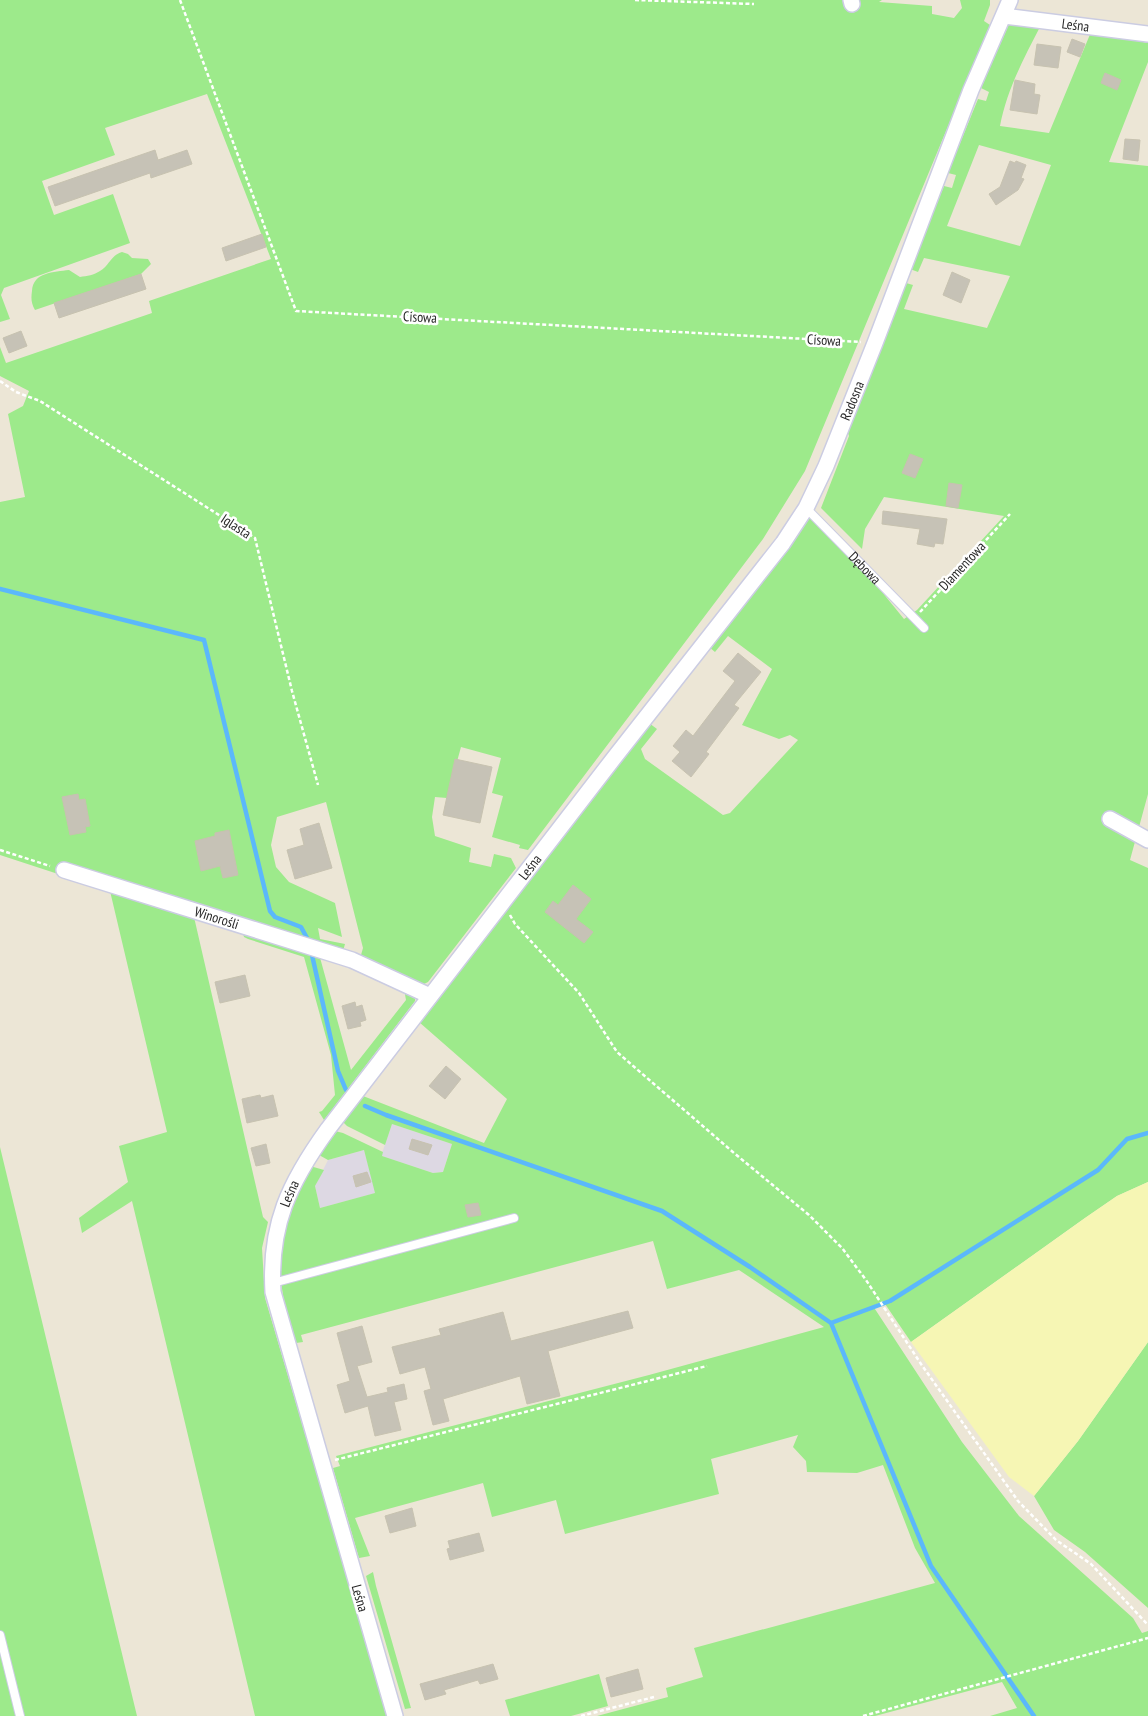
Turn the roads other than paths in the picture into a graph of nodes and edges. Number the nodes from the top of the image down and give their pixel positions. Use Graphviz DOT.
graph roads {
  1 [pos="1010,0"];
  2 [pos="1004,16"];
  3 [pos="1148,34"];
  4 [pos="806,508"];
  5 [pos="924,628"];
  6 [pos="614,758"];
  7 [pos="1110,819"];
  8 [pos="1148,840"];
  9 [pos="64,870"];
  10 [pos="430,996"];
  11 [pos="514,1218"];
  12 [pos="273,1283"];
  13 [pos="0,1635"];
  14 [pos="20,1716"];
  15 [pos="395,1716"];
  1 -- 2 [label="street, Radosna"];
  2 -- 3 [label="street, Leśna"];
  2 -- 4 [label="street, Radosna"];
  4 -- 5 [label="lane, Dębowa"];
  4 -- 6 [label="street, Radosna"];
  6 -- 10 [label="street, Leśna"];
  7 -- 8 [label="street"];
  9 -- 10 [label="street, Winorośli"];
  10 -- 12 [label="street, Leśna"];
  11 -- 12 [label="lane"];
  12 -- 15 [label="street, Leśna"];
  13 -- 14 [label="lane"];
}
